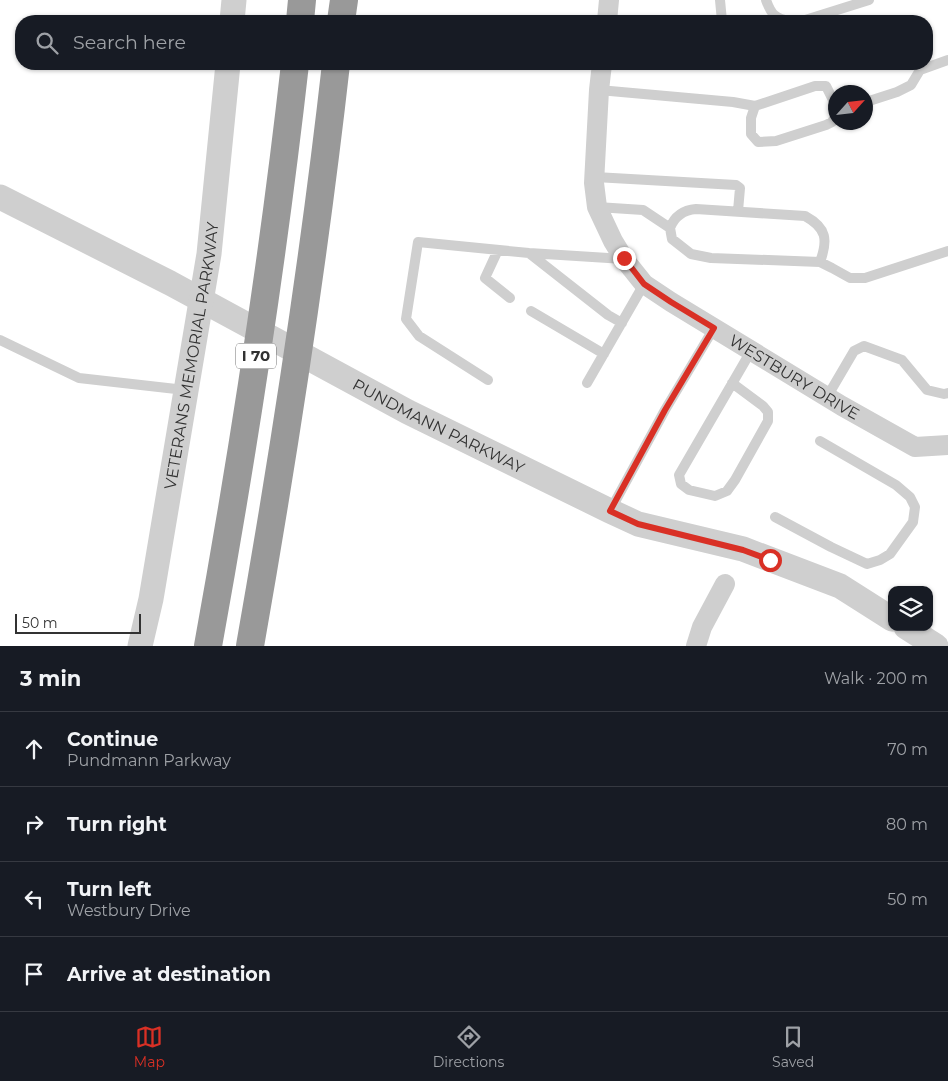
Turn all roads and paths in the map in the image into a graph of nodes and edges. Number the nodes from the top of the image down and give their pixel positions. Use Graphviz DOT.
graph roads {
  1 [pos="234,0"];
  2 [pos="302,0"];
  3 [pos="344,0"];
  4 [pos="609,0"];
  5 [pos="720,0"];
  6 [pos="766,0"];
  7 [pos="868,0"];
  8 [pos="233,15"];
  9 [pos="301,15"];
  10 [pos="342,15"];
  11 [pos="608,15"];
  12 [pos="721,15"];
  13 [pos="774,15"];
  14 [pos="821,15"];
  15 [pos="948,60"];
  16 [pos="933,65"];
  17 [pos="227,70"];
  18 [pos="294,70"];
  19 [pos="335,70"];
  20 [pos="601,70"];
  21 [pos="920,70"];
  22 [pos="599,90"];
  23 [pos="828,90"];
  24 [pos="873,100"];
  25 [pos="755,106"];
  26 [pos="828,124"];
  27 [pos="595,177"];
  28 [pos="0,197"];
  29 [pos="597,207"];
  30 [pos="738,211"];
  31 [pos="670,228"];
  32 [pos="498,250"];
  33 [pos="948,251"];
  34 [pos="529,253"];
  35 [pos="624,258"];
  36 [pos="820,262"];
  37 [pos="644,284"];
  38 [pos="510,298"];
  39 [pos="531,311"];
  40 [pos="622,323"];
  41 [pos="714,328"];
  42 [pos="0,340"];
  43 [pos="751,351"];
  44 [pos="604,354"];
  45 [pos="488,380"];
  46 [pos="587,383"];
  47 [pos="732,383"];
  48 [pos="185,390"];
  49 [pos="948,393"];
  50 [pos="828,397"];
  51 [pos="820,441"];
  52 [pos="948,445"];
  53 [pos="610,511"];
  54 [pos="775,517"];
  55 [pos="725,584"];
  56 [pos="888,616"];
  57 [pos="912,631"];
  58 [pos="140,646"];
  59 [pos="208,646"];
  60 [pos="250,646"];
  61 [pos="696,646"];
  62 [pos="936,646"];
  1 -- 8 [label="street"];
  2 -- 9 [label="highway"];
  3 -- 10 [label="highway"];
  4 -- 11 [label="street"];
  5 -- 12 [label="lane"];
  6 -- 13 [label="lane"];
  7 -- 14 [label="lane"];
  15 -- 16 [label="lane"];
  17 -- 48 [label="street, VETERANS MEMORIAL PARKWAY"];
  18 -- 59 [label="highway, I 70"];
  19 -- 60 [label="highway, I 70"];
  20 -- 22 [label="street, WESTBURY DRIVE"];
  21 -- 24 [label="lane"];
  22 -- 25 [label="lane"];
  22 -- 27 [label="street, WESTBURY DRIVE"];
  23 -- 25 [label="lane"];
  25 -- 26 [label="lane"];
  27 -- 29 [label="street, WESTBURY DRIVE"];
  27 -- 30 [label="lane"];
  28 -- 53 [label="street, PUNDMANN PARKWAY"];
  29 -- 31 [label="lane"];
  29 -- 35 [label="street, WESTBURY DRIVE"];
  30 -- 31 [label="lane"];
  30 -- 36 [label="lane"];
  31 -- 36 [label="lane"];
  32 -- 34 [label="lane"];
  32 -- 38 [label="lane"];
  32 -- 45 [label="lane"];
  33 -- 36 [label="lane"];
  34 -- 35 [label="lane"];
  34 -- 40 [label="lane"];
  35 -- 37 [label="street, WESTBURY DRIVE"];
  37 -- 40 [label="lane"];
  37 -- 41 [label="street, WESTBURY DRIVE"];
  39 -- 44 [label="lane"];
  40 -- 44 [label="lane"];
  41 -- 43 [label="street, WESTBURY DRIVE"];
  41 -- 53 [label="lane"];
  42 -- 48 [label="lane"];
  43 -- 47 [label="lane"];
  43 -- 50 [label="street, WESTBURY DRIVE"];
  44 -- 46 [label="lane"];
  47 -- 47 [label="lane"];
  48 -- 58 [label="street, VETERANS MEMORIAL PARKWAY"];
  49 -- 50 [label="lane"];
  50 -- 52 [label="street, WESTBURY DRIVE"];
  51 -- 54 [label="lane"];
  53 -- 56 [label="street, PUNDMANN PARKWAY"];
  55 -- 61 [label="street"];
  57 -- 62 [label="street"];
}
